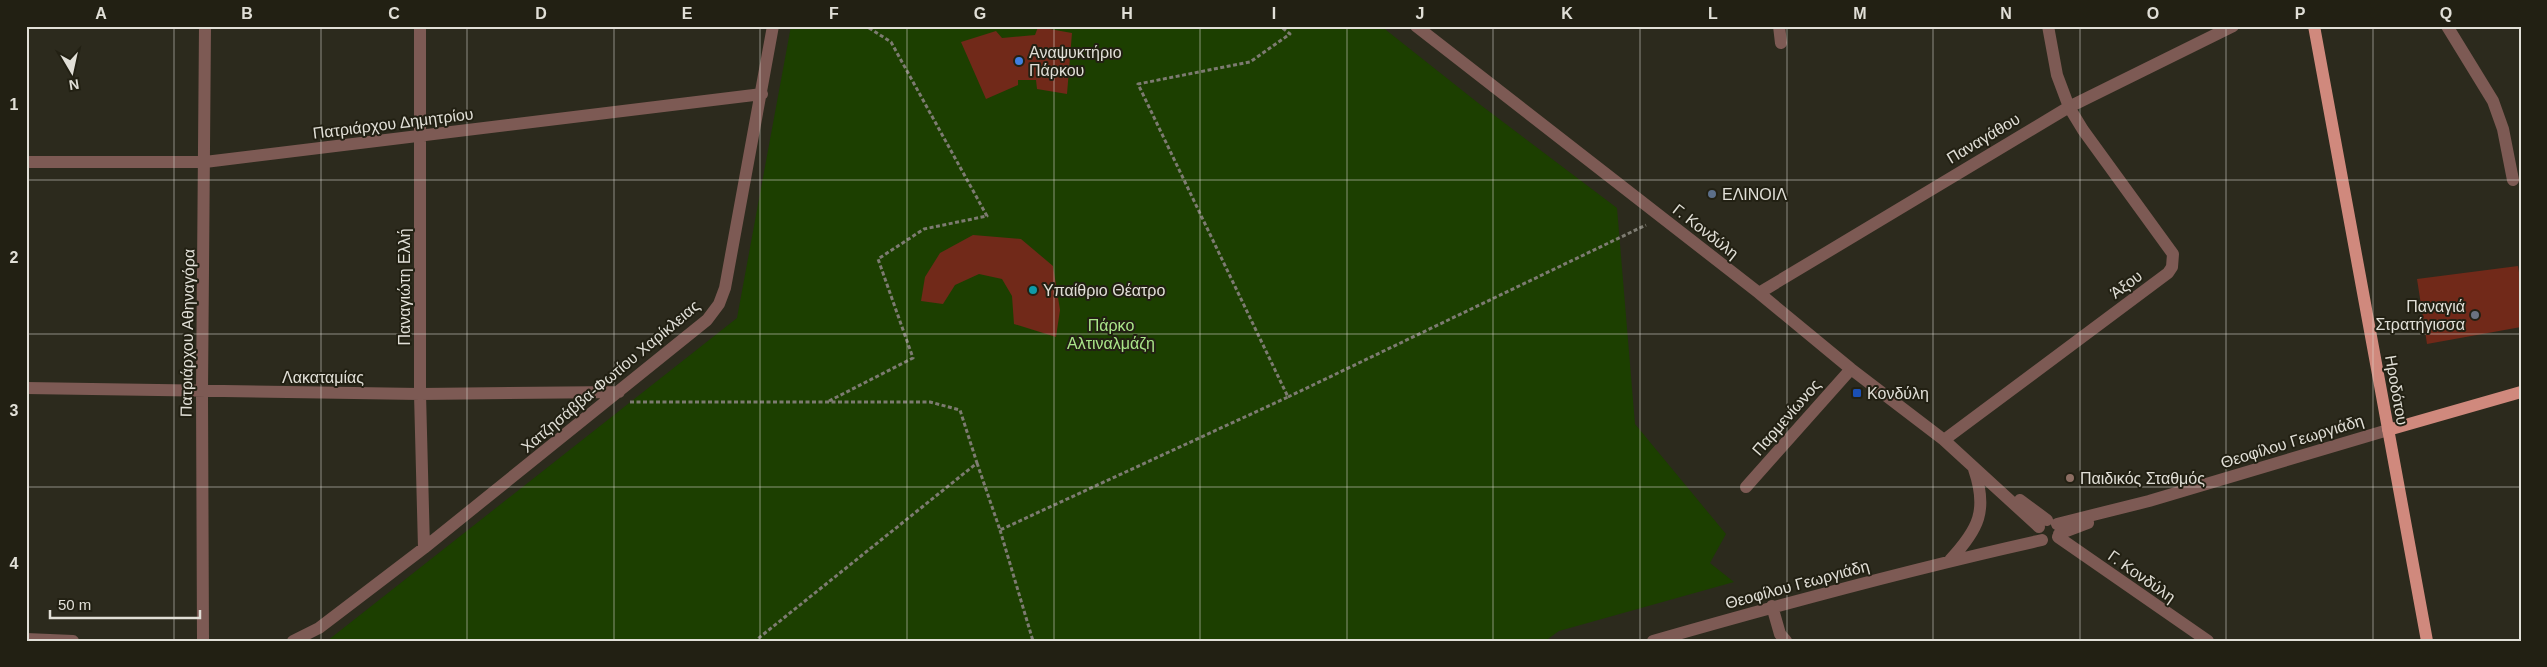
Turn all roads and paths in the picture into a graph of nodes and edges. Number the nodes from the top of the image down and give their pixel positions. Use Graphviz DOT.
graph roads {
  1 [pos="205,26"];
  2 [pos="420,26"];
  3 [pos="773,26"];
  4 [pos="866,26"];
  5 [pos="1280,26"];
  6 [pos="1779,26"];
  7 [pos="2048,26"];
  8 [pos="2233,26"];
  9 [pos="2314,26"];
  10 [pos="2448,26"];
  11 [pos="1423,29"];
  12 [pos="1781,43"];
  13 [pos="762,94"];
  14 [pos="2069,107"];
  15 [pos="419,137"];
  16 [pos="26,162"];
  17 [pos="205,162"];
  18 [pos="2514,180"];
  19 [pos="1661,217"];
  20 [pos="1759,293"];
  21 [pos="1851,368"];
  22 [pos="26,388"];
  23 [pos="202,392"];
  24 [pos="619,392"];
  25 [pos="2521,392"];
  26 [pos="420,394"];
  27 [pos="1288,397"];
  28 [pos="630,402"];
  29 [pos="826,402"];
  30 [pos="2388,430"];
  31 [pos="1944,440"];
  32 [pos="977,463"];
  33 [pos="1973,466"];
  34 [pos="1746,487"];
  35 [pos="1000,530"];
  36 [pos="2049,530"];
  37 [pos="424,548"];
  38 [pos="1950,560"];
  39 [pos="1772,606"];
  40 [pos="26,639"];
  41 [pos="74,641"];
  42 [pos="203,641"];
  43 [pos="293,641"];
  44 [pos="755,641"];
  45 [pos="1033,641"];
  46 [pos="1652,641"];
  47 [pos="1786,641"];
  48 [pos="2208,641"];
  49 [pos="2427,641"];
  1 -- 17 [label="street, Πατριάρχου Αθηναγόρα"];
  2 -- 15 [label="street, Παναγιώτη Ελλή"];
  3 -- 13 [label="street, Χατζησάββα-Φωτίου Χαρίκλειας"];
  4 -- 29 [label="path"];
  5 -- 27 [label="path"];
  6 -- 12 [label="street"];
  7 -- 14 [label="street, Άξου"];
  8 -- 14 [label="street, Παναγάθου"];
  9 -- 30 [label="main road, Ηροδότου"];
  10 -- 18 [label="street"];
  11 -- 19 [label="street, Γ. Κονδύλη"];
  13 -- 15 [label="street, Πατριάρχου Δημητρίου"];
  13 -- 24 [label="street, Χατζησάββα-Φωτίου Χαρίκλειας"];
  14 -- 20 [label="street, Παναγάθου"];
  14 -- 31 [label="street, Άξου"];
  15 -- 17 [label="street, Πατριάρχου Δημητρίου"];
  15 -- 26 [label="street, Παναγιώτη Ελλή"];
  16 -- 17 [label="street, Πατριάρχου Δημητρίου"];
  17 -- 23 [label="street, Πατριάρχου Αθηναγόρα"];
  19 -- 20 [label="street, Γ. Κονδύλη"];
  19 -- 27 [label="path"];
  20 -- 21 [label="street, Γ. Κονδύλη"];
  21 -- 31 [label="street, Γ. Κονδύλη"];
  21 -- 34 [label="street, Παρμενίωνος"];
  22 -- 23 [label="street, Λακαταμίας"];
  23 -- 26 [label="street, Λακαταμίας"];
  23 -- 42 [label="street, Πατριάρχου Αθηναγόρα"];
  24 -- 26 [label="street, Λακαταμίας"];
  24 -- 37 [label="street, Χατζησάββα-Φωτίου Χαρίκλειας"];
  25 -- 30 [label="main road"];
  26 -- 37 [label="street, Παναγιώτη Ελλή"];
  27 -- 35 [label="path"];
  28 -- 29 [label="path"];
  29 -- 32 [label="path"];
  30 -- 36 [label="street, Θεοφίλου Γεωργιάδη"];
  30 -- 49 [label="main road, Ηροδότου"];
  31 -- 33 [label="street, Γ. Κονδύλη"];
  32 -- 35 [label="path"];
  32 -- 44 [label="path"];
  33 -- 36 [label="street, Γ. Κονδύλη"];
  33 -- 38 [label="street"];
  35 -- 45 [label="path"];
  36 -- 38 [label="street, Θεοφίλου Γεωργιάδη"];
  36 -- 48 [label="street, Γ. Κονδύλη"];
  37 -- 43 [label="street, Χατζησάββα-Φωτίου Χαρίκλειας"];
  38 -- 39 [label="street, Θεοφίλου Γεωργιάδη"];
  39 -- 46 [label="street, Θεοφίλου Γεωργιάδη"];
  39 -- 47 [label="street"];
  40 -- 41 [label="street"];
}
